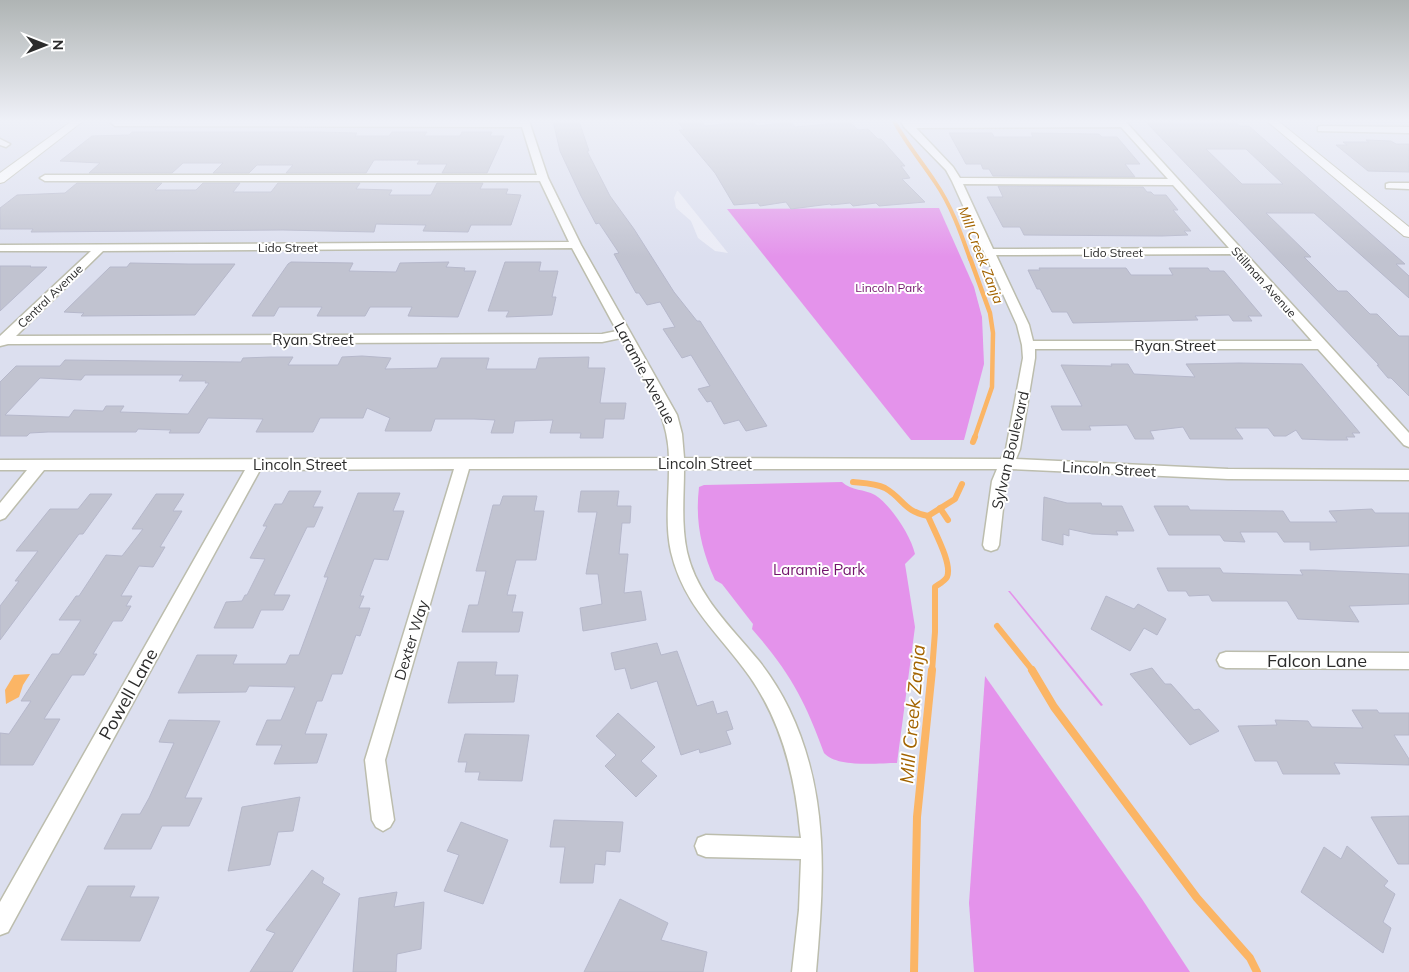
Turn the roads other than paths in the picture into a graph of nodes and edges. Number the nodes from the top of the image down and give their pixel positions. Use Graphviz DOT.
graph roads {
  1 [pos="17,166"];
  2 [pos="539,166"];
  3 [pos="947,166"];
  4 [pos="1162,166"];
  5 [pos="1328,166"];
  6 [pos="45,178"];
  7 [pos="543,178"];
  8 [pos="0,179"];
  9 [pos="957,181"];
  10 [pos="1176,182"];
  11 [pos="1389,186"];
  12 [pos="1409,186"];
  13 [pos="1409,233"];
  14 [pos="576,246"];
  15 [pos="0,248"];
  16 [pos="100,248"];
  17 [pos="1237,251"];
  18 [pos="989,252"];
  19 [pos="625,333"];
  20 [pos="2,341"];
  21 [pos="1028,345"];
  22 [pos="1321,345"];
  23 [pos="1409,442"];
  24 [pos="463,463"];
  25 [pos="676,463"];
  26 [pos="40,464"];
  27 [pos="256,464"];
  28 [pos="1007,464"];
  29 [pos="0,465"];
  30 [pos="1409,475"];
  31 [pos="0,514"];
  32 [pos="991,545"];
  33 [pos="1226,660"];
  34 [pos="1409,661"];
  35 [pos="383,820"];
  36 [pos="706,846"];
  37 [pos="812,849"];
  38 [pos="0,924"];
  39 [pos="804,972"];
  1 -- 8 [label="street"];
  2 -- 7 [label="street, Laramie Avenue"];
  3 -- 9 [label="street, Sylvan Boulevard"];
  4 -- 10 [label="street, Stillman Avenue"];
  5 -- 13 [label="street"];
  6 -- 7 [label="street"];
  7 -- 14 [label="street, Laramie Avenue"];
  9 -- 10 [label="street"];
  9 -- 18 [label="street, Sylvan Boulevard"];
  10 -- 17 [label="street, Stillman Avenue"];
  11 -- 12 [label="street"];
  14 -- 16 [label="street, Lido Street"];
  14 -- 19 [label="street, Laramie Avenue"];
  15 -- 16 [label="street, Lido Street"];
  16 -- 20 [label="street, Central Avenue"];
  17 -- 18 [label="street, Lido Street"];
  17 -- 22 [label="street, Stillman Avenue"];
  18 -- 21 [label="street, Sylvan Boulevard"];
  19 -- 20 [label="street, Ryan Street"];
  19 -- 25 [label="street, Laramie Avenue"];
  21 -- 22 [label="street, Ryan Street"];
  21 -- 28 [label="street, Sylvan Boulevard"];
  22 -- 23 [label="street, Stillman Avenue"];
  24 -- 25 [label="street, Lincoln Street"];
  24 -- 27 [label="street, Lincoln Street"];
  24 -- 35 [label="street, Dexter Way"];
  25 -- 28 [label="street, Lincoln Street"];
  25 -- 37 [label="street, Laramie Avenue"];
  26 -- 27 [label="street, Lincoln Street"];
  26 -- 29 [label="street, Lincoln Street"];
  26 -- 31 [label="street"];
  27 -- 38 [label="street, Powell Lane"];
  28 -- 30 [label="street, Lincoln Street"];
  28 -- 32 [label="street, Sylvan Boulevard"];
  33 -- 34 [label="street, Falcon Lane"];
  36 -- 37 [label="street"];
  37 -- 39 [label="street, Laramie Avenue"];
}
